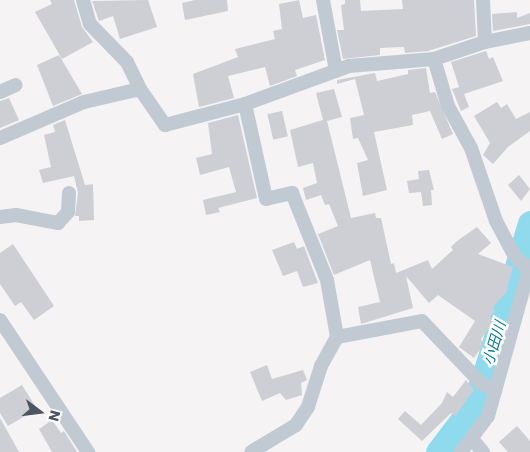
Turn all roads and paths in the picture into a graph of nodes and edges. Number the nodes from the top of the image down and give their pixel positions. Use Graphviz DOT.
graph roads {
  1 [pos="83,0"];
  2 [pos="323,0"];
  3 [pos="483,0"];
  4 [pos="530,33"];
  5 [pos="485,42"];
  6 [pos="434,59"];
  7 [pos="336,71"];
  8 [pos="16,86"];
  9 [pos="140,89"];
  10 [pos="0,92"];
  11 [pos="245,104"];
  12 [pos="0,138"];
  13 [pos="69,193"];
  14 [pos="0,217"];
  15 [pos="528,268"];
  16 [pos="0,320"];
  17 [pos="337,337"];
  18 [pos="489,387"];
  19 [pos="472,440"];
  20 [pos="88,452"];
  21 [pos="251,452"];
  22 [pos="461,452"];
  23 [pos="483,452"];
  1 -- 9 [label="street"];
  2 -- 7 [label="street"];
  3 -- 5 [label="street"];
  4 -- 5 [label="street"];
  5 -- 6 [label="street"];
  6 -- 7 [label="street"];
  6 -- 15 [label="street"];
  7 -- 11 [label="street"];
  8 -- 10 [label="street"];
  9 -- 11 [label="street"];
  9 -- 12 [label="street"];
  11 -- 17 [label="street"];
  13 -- 14 [label="street"];
  15 -- 18 [label="street"];
  16 -- 20 [label="street"];
  17 -- 18 [label="street"];
  17 -- 21 [label="street"];
  18 -- 19 [label="street"];
  19 -- 22 [label="street"];
  19 -- 23 [label="street"];
}
